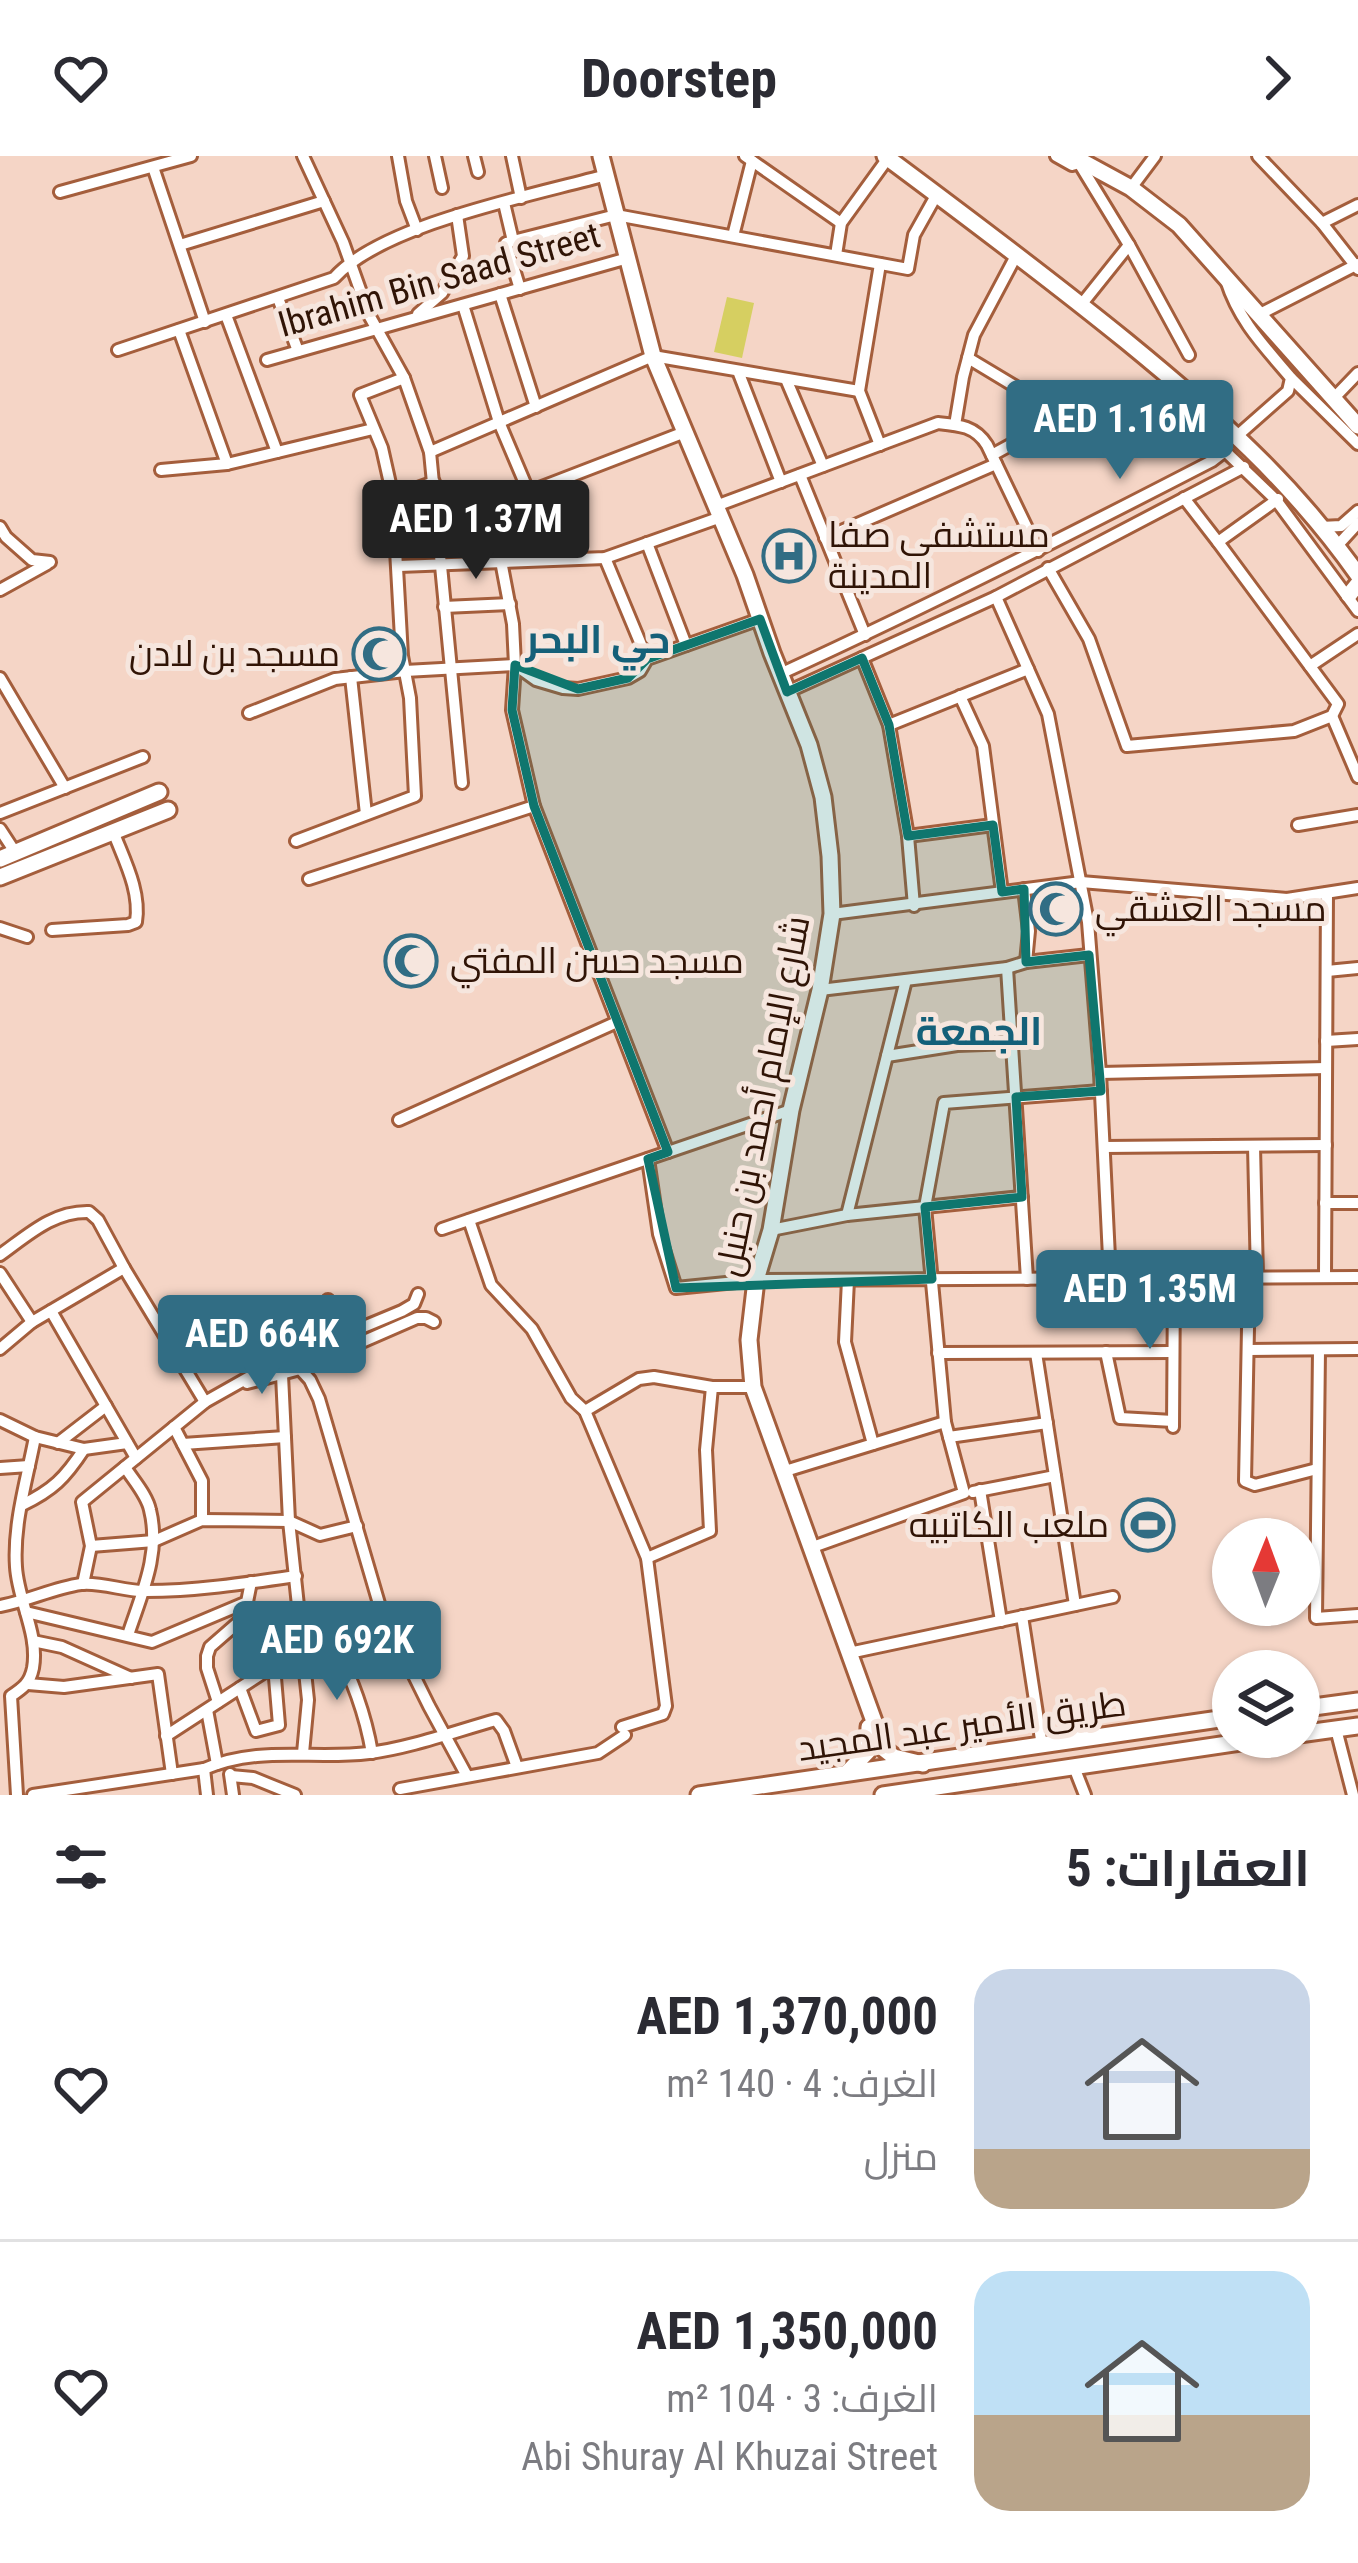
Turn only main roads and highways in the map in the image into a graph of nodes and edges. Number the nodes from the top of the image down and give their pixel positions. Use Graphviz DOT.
graph roads {
  1 [pos="601,156"];
  2 [pos="887,157"];
  3 [pos="1071,159"];
  4 [pos="1345,406"];
  5 [pos="1358,426"];
  6 [pos="1355,584"];
  7 [pos="159,792"];
  8 [pos="168,810"];
  9 [pos="7,855"];
  10 [pos="0,877"];
  11 [pos="1358,1701"];
  12 [pos="867,1706"];
  13 [pos="1320,1706"];
  14 [pos="1212,1720"];
  15 [pos="1358,1726"];
  16 [pos="1320,1731"];
  17 [pos="1212,1745"];
  18 [pos="922,1764"];
  19 [pos="845,1774"];
  20 [pos="699,1795"];
  21 [pos="883,1795"];
  1 -- 12 [label="main road, شارع الإمام أحمد بن حنبل"];
  2 -- 6 [label="main road"];
  3 -- 4 [label="main road"];
  4 -- 5 [label="main road"];
  7 -- 9 [label="main road"];
  8 -- 10 [label="main road"];
  11 -- 13 [label="main road"];
  12 -- 18 [label="main road, شارع الإمام أحمد بن حنبل"];
  12 -- 19 [label="main road"];
  14 -- 18 [label="main road, طريق الأمير عبد المجيد"];
  15 -- 16 [label="main road"];
  17 -- 21 [label="main road, طريق الأمير عبد المجيد"];
  18 -- 19 [label="main road, طريق الأمير عبد المجيد"];
  19 -- 20 [label="main road, طريق الأمير عبد المجيد"];
}
